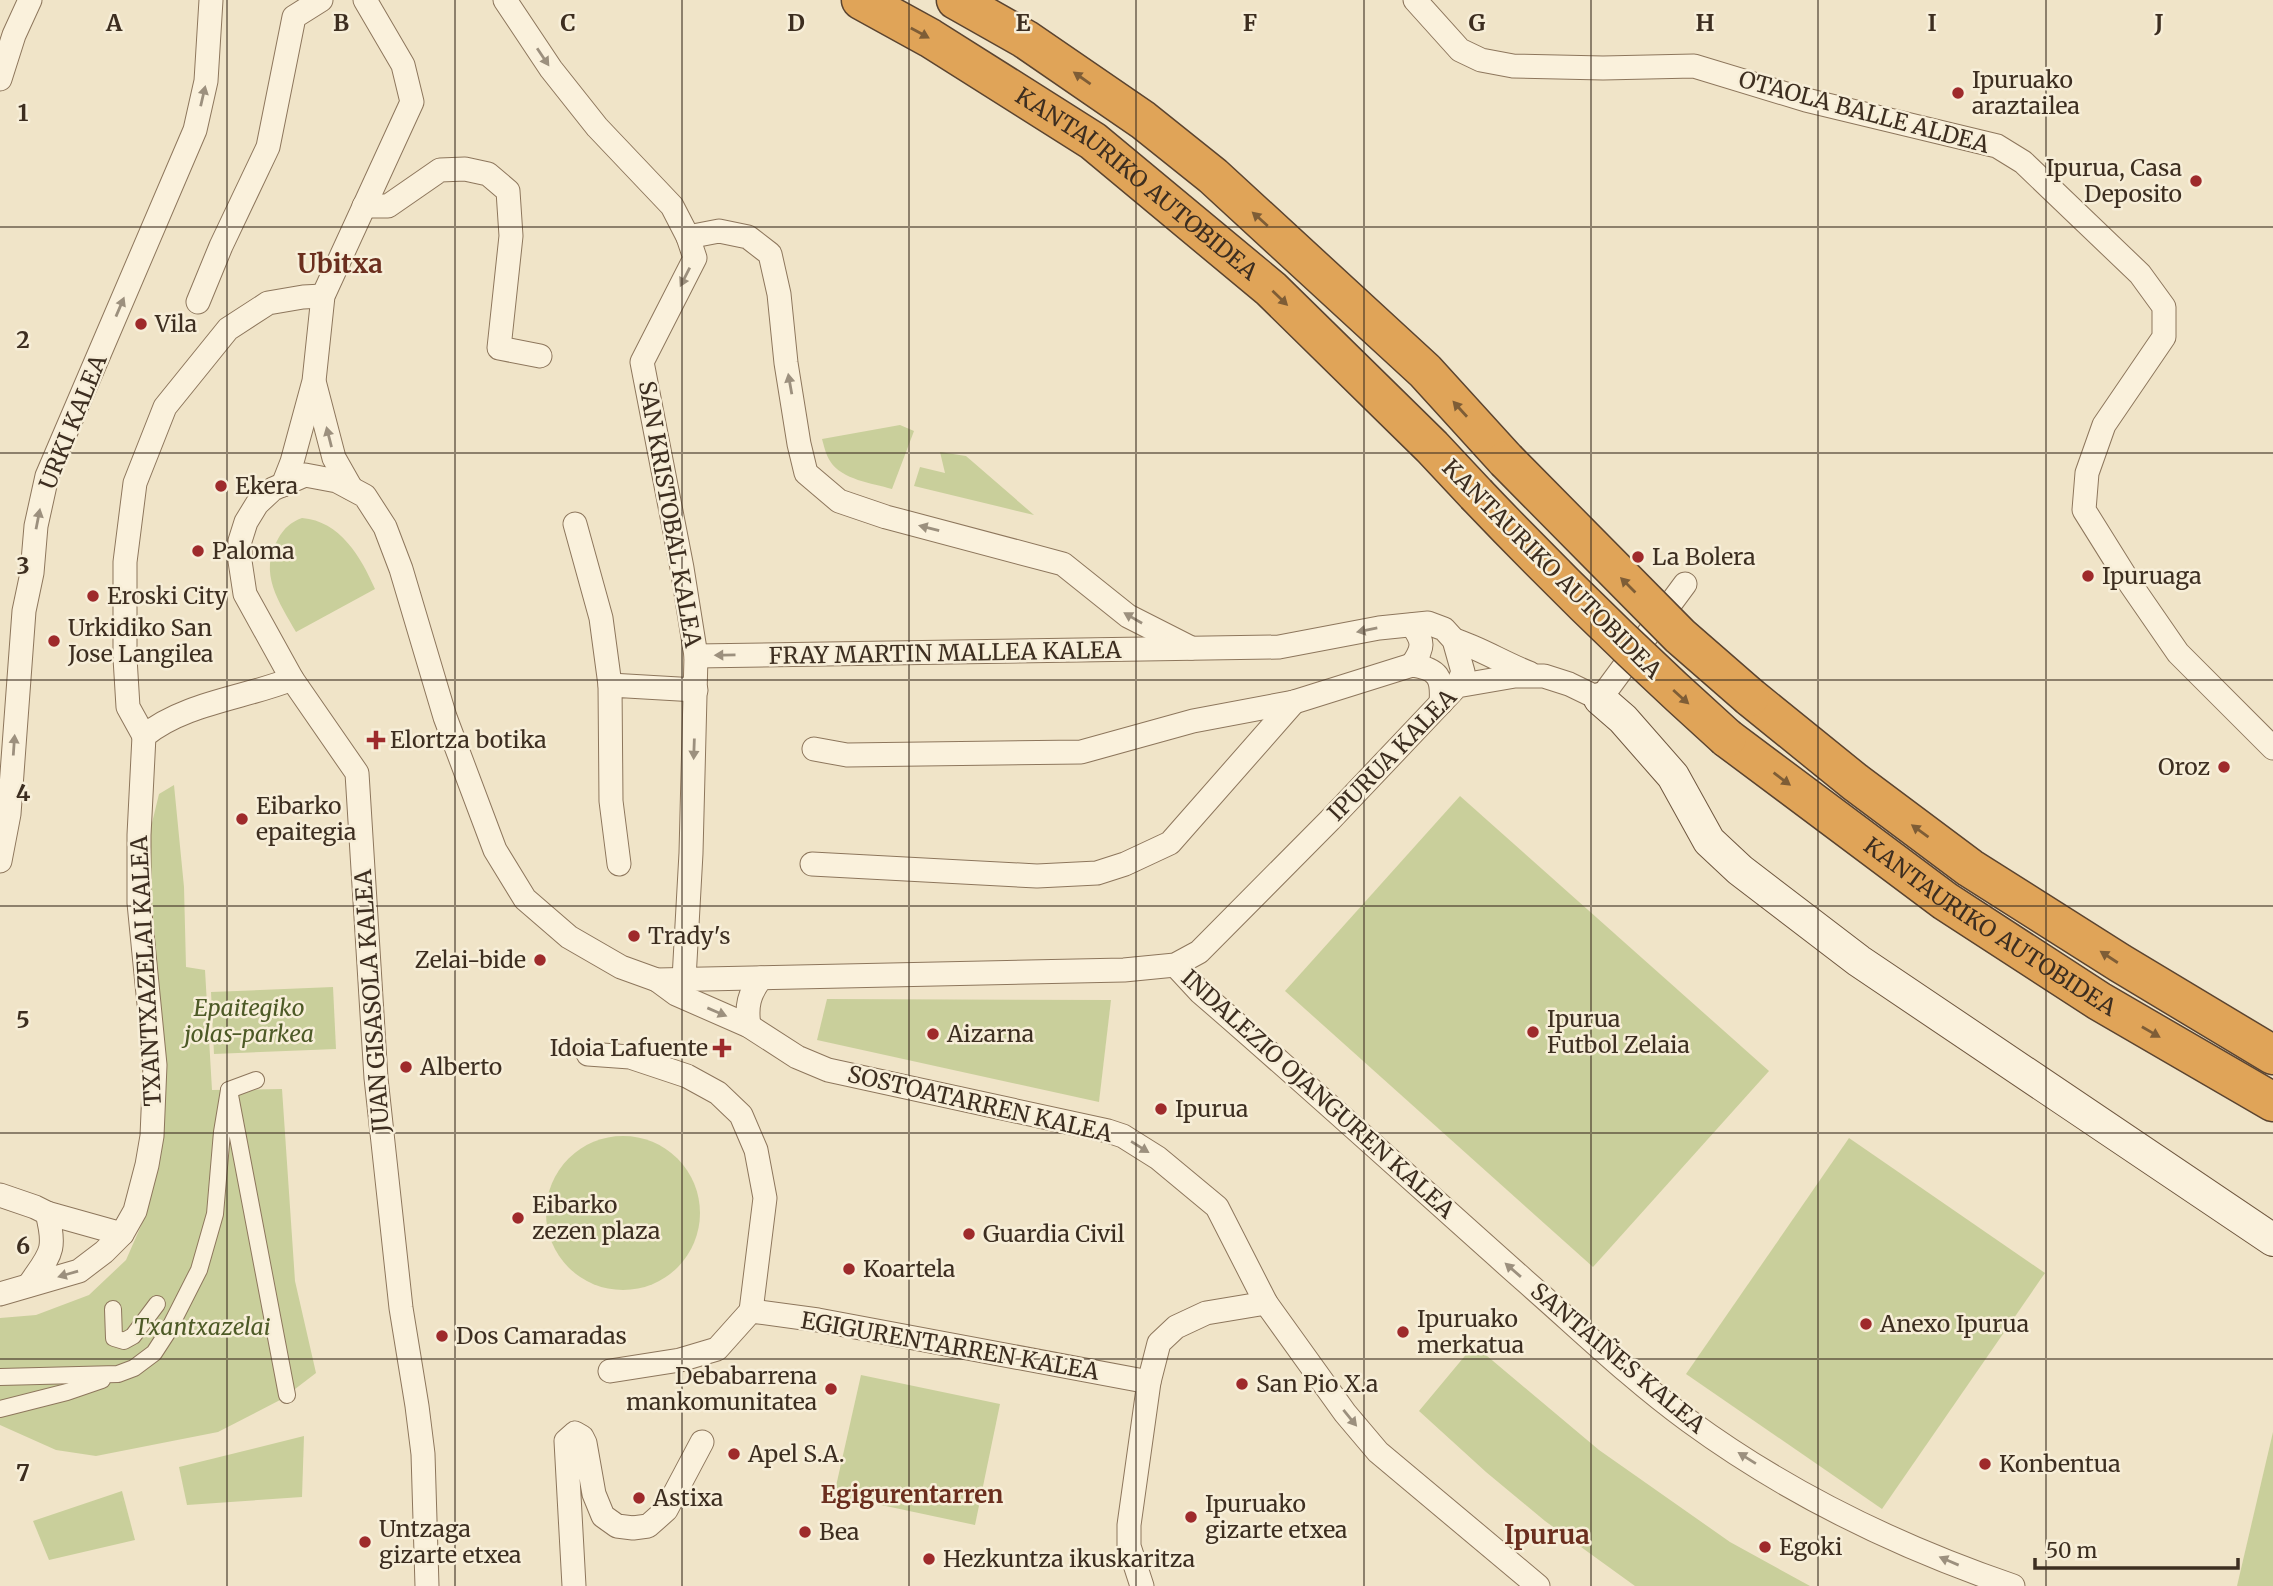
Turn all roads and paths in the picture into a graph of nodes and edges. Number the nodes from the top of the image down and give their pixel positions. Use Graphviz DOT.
graph roads {
  1 [pos="30,0"];
  2 [pos="211,0"];
  3 [pos="321,0"];
  4 [pos="365,0"];
  5 [pos="505,0"];
  6 [pos="861,0"];
  7 [pos="957,0"];
  8 [pos="1415,0"];
  9 [pos="0,79"];
  10 [pos="364,206"];
  11 [pos="688,237"];
  12 [pos="323,296"];
  13 [pos="198,302"];
  14 [pos="540,356"];
  15 [pos="314,382"];
  16 [pos="283,485"];
  17 [pos="351,488"];
  18 [pos="575,524"];
  19 [pos="1685,584"];
  20 [pos="406,587"];
  21 [pos="1412,625"];
  22 [pos="1454,640"];
  23 [pos="1194,649"];
  24 [pos="696,656"];
  25 [pos="1412,665"];
  26 [pos="1535,676"];
  27 [pos="292,679"];
  28 [pos="610,685"];
  29 [pos="1457,686"];
  30 [pos="696,690"];
  31 [pos="1600,699"];
  32 [pos="1294,702"];
  33 [pos="1441,703"];
  34 [pos="144,736"];
  35 [pos="2273,748"];
  36 [pos="814,749"];
  37 [pos="0,861"];
  38 [pos="619,864"];
  39 [pos="812,864"];
  40 [pos="1175,965"];
  41 [pos="761,978"];
  42 [pos="684,979"];
  43 [pos="657,980"];
  44 [pos="748,1026"];
  45 [pos="588,1054"];
  46 [pos="2273,1055"];
  47 [pos="256,1080"];
  48 [pos="229,1090"];
  49 [pos="2273,1102"];
  50 [pos="0,1195"];
  51 [pos="41,1210"];
  52 [pos="1460,1223"];
  53 [pos="122,1234"];
  54 [pos="2273,1240"];
  55 [pos="29,1285"];
  56 [pos="0,1294"];
  57 [pos="157,1304"];
  58 [pos="1266,1304"];
  59 [pos="113,1309"];
  60 [pos="751,1311"];
  61 [pos="610,1371"];
  62 [pos="118,1374"];
  63 [pos="0,1377"];
  64 [pos="1149,1382"];
  65 [pos="287,1395"];
  66 [pos="0,1409"];
  67 [pos="702,1443"];
  68 [pos="427,1586"];
  69 [pos="573,1586"];
  70 [pos="1143,1586"];
  71 [pos="1538,1586"];
  72 [pos="2012,1586"];
  1 -- 9 [label="street"];
  37 -- 2 [label="street, URKI KALEA, one-way"];
  3 -- 13 [label="street"];
  4 -- 10 [label="street"];
  5 -- 11 [label="street, SAN KRISTOBAL KALEA, one-way"];
  6 -- 49 [label="highway, KANTAURIKO AUTOBIDEA, one-way, bridge"];
  46 -- 7 [label="highway, KANTAURIKO AUTOBIDEA, one-way, bridge"];
  8 -- 35 [label="street, OTAOLA BALLE ALDEA"];
  10 -- 12 [label="street"];
  10 -- 14 [label="street"];
  23 -- 11 [label="street, FRAY MARTIN MALLEA KALEA, one-way"];
  11 -- 24 [label="street, SAN KRISTOBAL KALEA, one-way"];
  12 -- 15 [label="street"];
  12 -- 34 [label="street"];
  15 -- 16 [label="street"];
  17 -- 15 [label="street, one-way"];
  16 -- 17 [label="street, JUAN GISASOLA KALEA"];
  16 -- 27 [label="street, JUAN GISASOLA KALEA"];
  17 -- 20 [label="street, JUAN GISASOLA KALEA"];
  18 -- 28 [label="street"];
  19 -- 31 [label="street"];
  20 -- 43 [label="street, SOSTOATARREN KALEA"];
  21 -- 22 [label="street, FRAY MARTIN MALLEA KALEA"];
  21 -- 23 [label="street, FRAY MARTIN MALLEA KALEA, one-way"];
  21 -- 25 [label="street"];
  22 -- 26 [label="street, FRAY MARTIN MALLEA KALEA"];
  22 -- 29 [label="street"];
  23 -- 24 [label="street, FRAY MARTIN MALLEA KALEA, one-way"];
  24 -- 30 [label="street, SAN KRISTOBAL KALEA"];
  25 -- 32 [label="street"];
  25 -- 33 [label="street"];
  26 -- 29 [label="street, IPURUA KALEA"];
  26 -- 31 [label="street, IPURUA KALEA"];
  27 -- 34 [label="street"];
  27 -- 68 [label="street, JUAN GISASOLA KALEA"];
  28 -- 30 [label="street"];
  28 -- 38 [label="street"];
  29 -- 33 [label="street, IPURUA KALEA"];
  30 -- 42 [label="street, SAN KRISTOBAL KALEA, one-way"];
  31 -- 54 [label="main road"];
  32 -- 36 [label="street"];
  32 -- 39 [label="street"];
  33 -- 40 [label="street, IPURUA KALEA"];
  34 -- 53 [label="street, TXANTXAZELAI KALEA"];
  40 -- 41 [label="street, SOSTOATARREN KALEA"];
  40 -- 52 [label="street, INDALEZIO OJANGUREN KALEA"];
  41 -- 42 [label="street, SOSTOATARREN KALEA"];
  41 -- 44 [label="street"];
  42 -- 43 [label="street, SOSTOATARREN KALEA"];
  43 -- 44 [label="street, SOSTOATARREN KALEA, one-way"];
  44 -- 58 [label="street, SOSTOATARREN KALEA, one-way"];
  45 -- 60 [label="street"];
  47 -- 48 [label="street"];
  48 -- 62 [label="street"];
  48 -- 65 [label="street"];
  50 -- 51 [label="street"];
  51 -- 53 [label="street"];
  51 -- 55 [label="street"];
  72 -- 52 [label="street, SANTAIÑES KALEA, one-way"];
  53 -- 55 [label="street, TXANTXAZELAI KALEA, one-way"];
  55 -- 56 [label="street, TXANTXAZELAI KALEA"];
  57 -- 59 [label="street"];
  58 -- 64 [label="street"];
  58 -- 71 [label="street, SOSTOATARREN KALEA, one-way"];
  60 -- 61 [label="street"];
  60 -- 64 [label="street, EGIGURENTARREN KALEA"];
  62 -- 63 [label="street"];
  62 -- 66 [label="street"];
  64 -- 70 [label="street"];
  67 -- 69 [label="street"];
}
